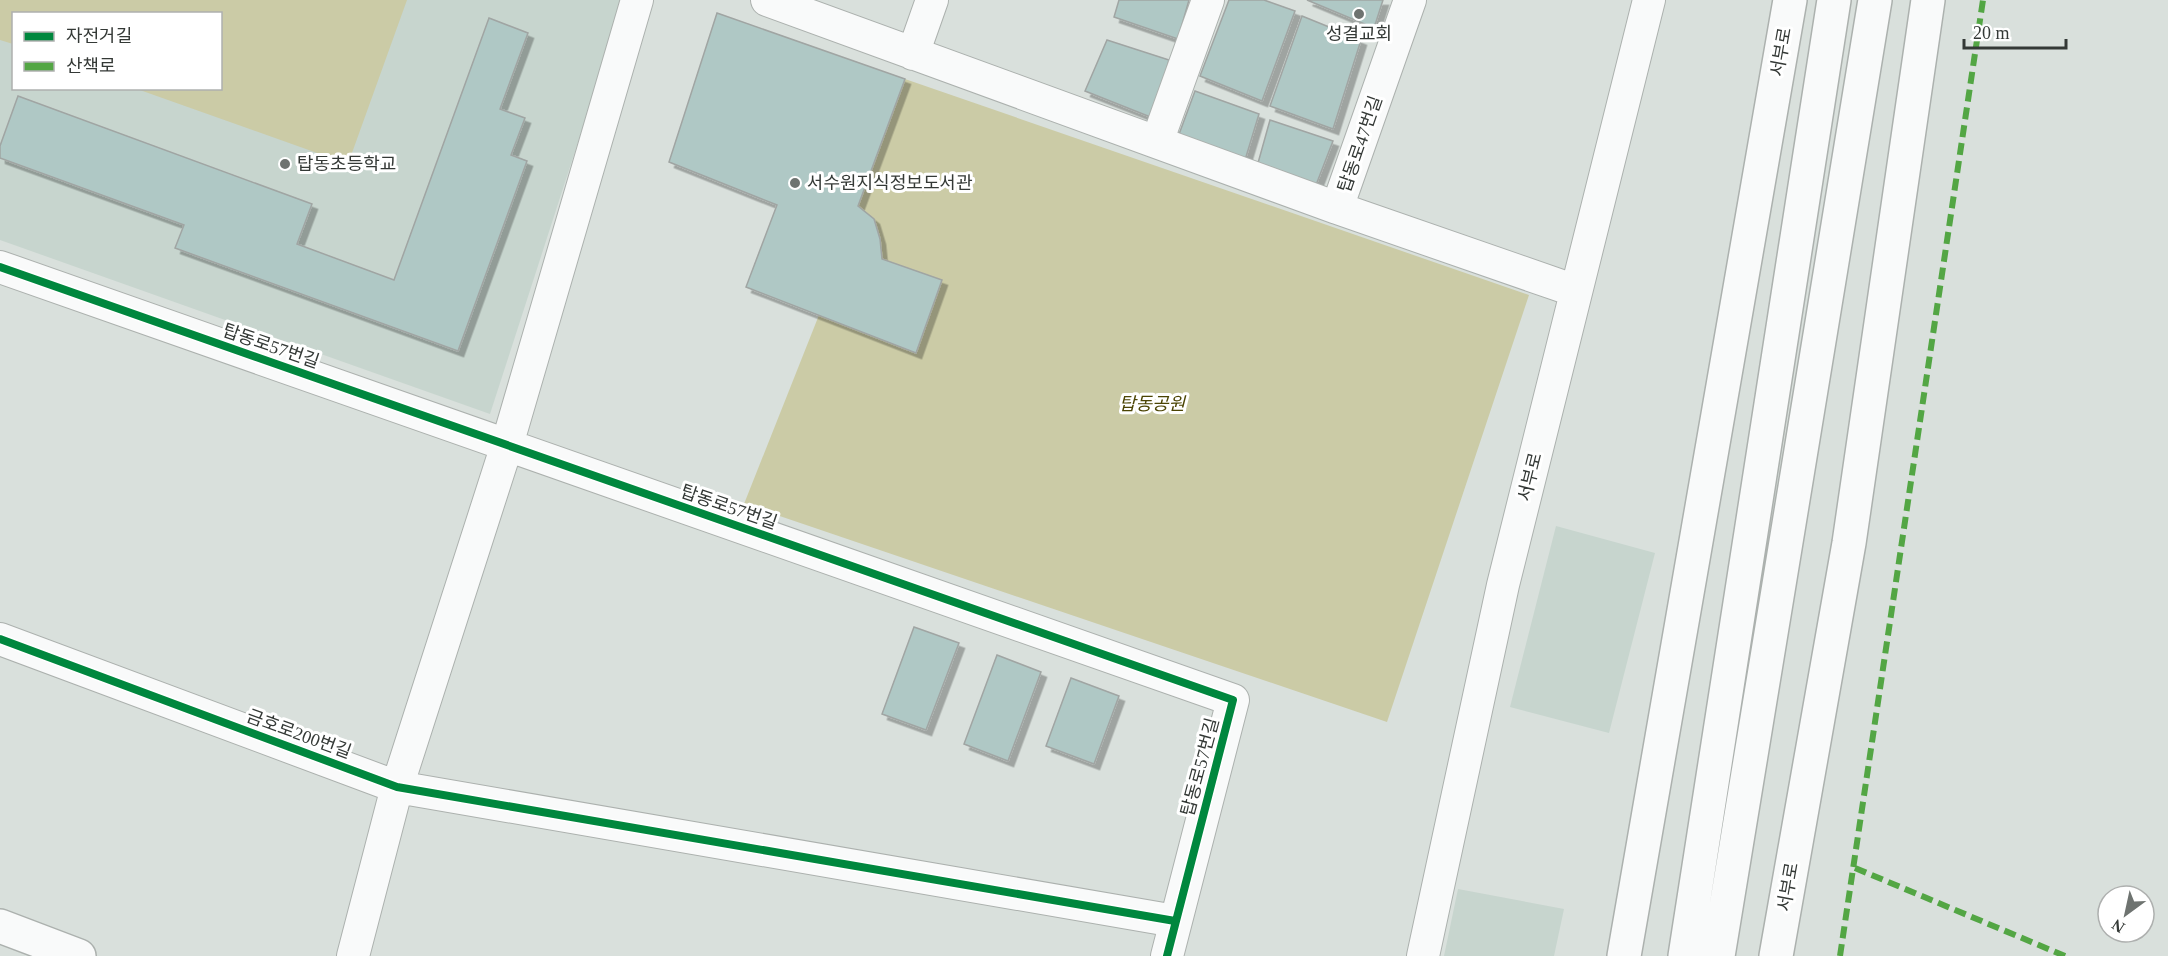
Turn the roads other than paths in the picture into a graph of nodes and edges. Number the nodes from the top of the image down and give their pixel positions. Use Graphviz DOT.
graph roads {
  1 [pos="637,0"];
  2 [pos="767,0"];
  3 [pos="932,0"];
  4 [pos="1208,0"];
  5 [pos="1410,0"];
  6 [pos="1649,0"];
  7 [pos="1790,0"];
  8 [pos="1834,0"];
  9 [pos="1875,0"];
  10 [pos="1928,0"];
  11 [pos="914,54"];
  12 [pos="1156,141"];
  13 [pos="1337,208"];
  14 [pos="0,267"];
  15 [pos="1576,291"];
  16 [pos="507,445"];
  17 [pos="0,639"];
  18 [pos="397,787"];
  19 [pos="1175,921"];
  20 [pos="0,926"];
  21 [pos="79,956"];
  22 [pos="353,956"];
  23 [pos="1167,956"];
  24 [pos="1423,956"];
  25 [pos="1624,956"];
  26 [pos="1685,956"];
  27 [pos="1718,956"];
  28 [pos="1776,956"];
  1 -- 16 [label="street"];
  2 -- 11 [label="street, 탑동로47번길"];
  3 -- 11 [label="street"];
  4 -- 12 [label="street"];
  5 -- 13 [label="street, 탑동로47번길"];
  6 -- 15 [label="street, 서부로"];
  7 -- 25 [label="street, 서부로"];
  8 -- 26 [label="street"];
  9 -- 27 [label="street"];
  10 -- 28 [label="street, 서부로"];
  11 -- 12 [label="street, 탑동로47번길"];
  12 -- 13 [label="street, 탑동로47번길"];
  13 -- 15 [label="street"];
  14 -- 16 [label="street, 탑동로57번길"];
  15 -- 24 [label="street, 서부로"];
  16 -- 18 [label="street"];
  16 -- 19 [label="street, 탑동로57번길"];
  17 -- 18 [label="street, 금호로200번길"];
  18 -- 19 [label="street, 금호로200번길"];
  18 -- 22 [label="street"];
  19 -- 23 [label="street, 탑동로57번길"];
  20 -- 21 [label="street"];
}
